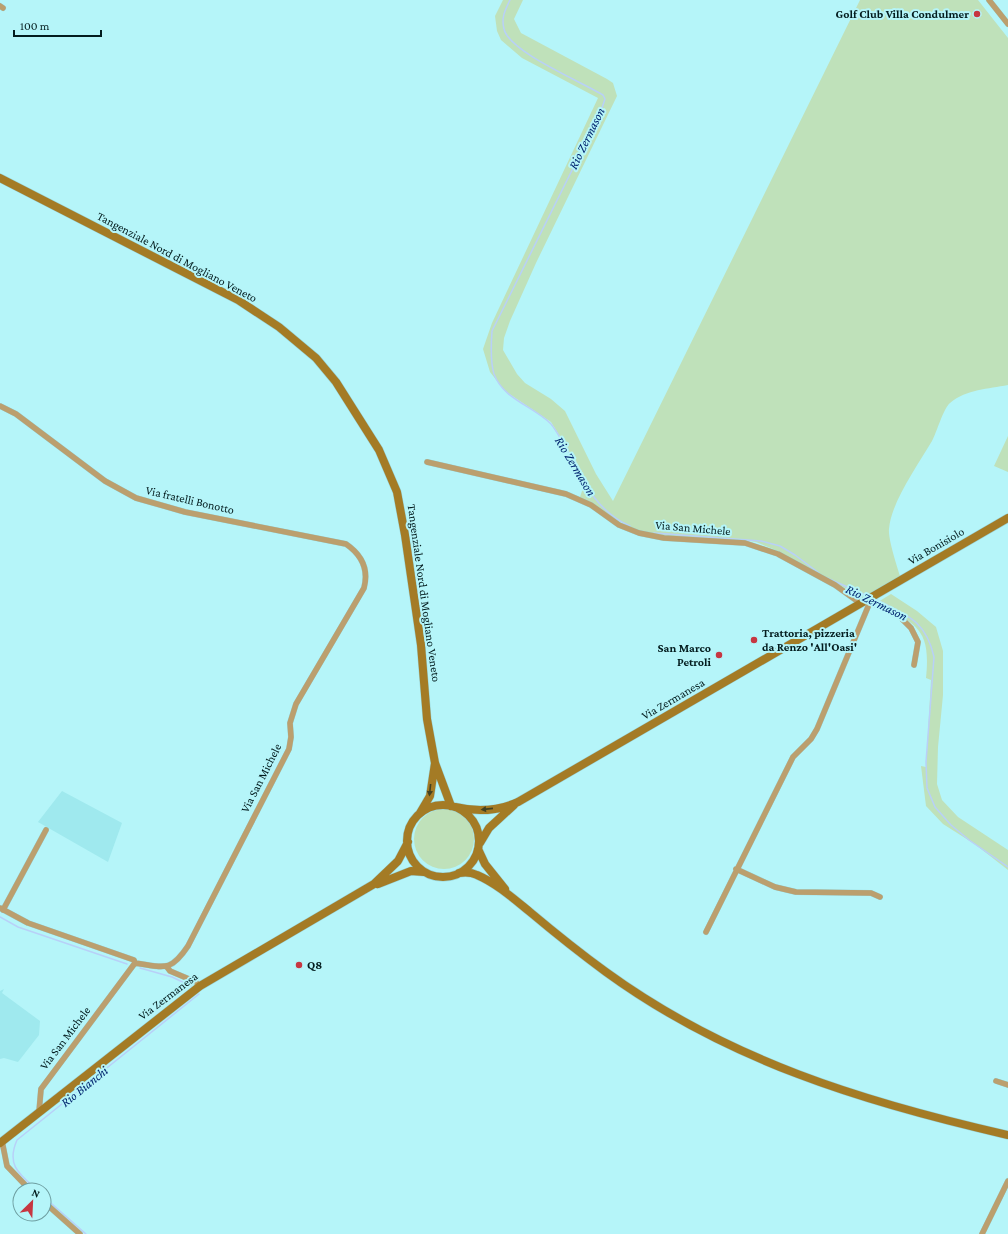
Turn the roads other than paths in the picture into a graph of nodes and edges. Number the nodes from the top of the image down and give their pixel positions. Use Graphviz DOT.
graph roads {
  1 [pos="989,0"];
  2 [pos="1008,24"];
  3 [pos="0,178"];
  4 [pos="0,406"];
  5 [pos="427,462"];
  6 [pos="1008,518"];
  7 [pos="365,569"];
  8 [pos="875,594"];
  9 [pos="870,602"];
  10 [pos="860,603"];
  11 [pos="914,665"];
  12 [pos="434,763"];
  13 [pos="518,802"];
  14 [pos="453,807"];
  15 [pos="420,814"];
  16 [pos="46,830"];
  17 [pos="408,842"];
  18 [pos="479,847"];
  19 [pos="736,869"];
  20 [pos="459,873"];
  21 [pos="430,874"];
  22 [pos="365,890"];
  23 [pos="880,897"];
  24 [pos="514,899"];
  25 [pos="2,909"];
  26 [pos="706,932"];
  27 [pos="135,963"];
  28 [pos="167,967"];
  29 [pos="196,982"];
  30 [pos="996,1081"];
  31 [pos="1008,1085"];
  32 [pos="39,1112"];
  33 [pos="1008,1135"];
  34 [pos="1,1142"];
  35 [pos="1008,1181"];
  36 [pos="22,1182"];
  37 [pos="52,1209"];
  38 [pos="80,1234"];
  39 [pos="982,1234"];
  1 -- 2 [label="street"];
  3 -- 12 [label="main road, Tangenziale Nord di Mogliano Veneto"];
  4 -- 7 [label="street, Via fratelli Bonotto"];
  5 -- 10 [label="street, Via San Michele"];
  6 -- 8 [label="main road, Via Bonisiolo"];
  7 -- 28 [label="street, Via San Michele"];
  8 -- 10 [label="main road, Via Zermanesa"];
  9 -- 10 [label="street, Via Zermanesa"];
  9 -- 11 [label="street"];
  9 -- 19 [label="street"];
  10 -- 13 [label="main road, Via Zermanesa"];
  12 -- 14 [label="main road, Tangenziale Nord di Mogliano Veneto"];
  12 -- 15 [label="main road, Tangenziale Nord di Mogliano Veneto, one-way"];
  13 -- 14 [label="main road, Via Zermanesa, one-way"];
  13 -- 18 [label="main road, Via Zermanesa"];
  14 -- 15 [label="main road, Via Zermanesa"];
  14 -- 18 [label="main road"];
  15 -- 17 [label="main road, Via Zermanesa"];
  16 -- 25 [label="street"];
  17 -- 21 [label="main road"];
  17 -- 22 [label="main road, Via Zermanesa"];
  18 -- 20 [label="main road, Via Zermanesa"];
  18 -- 24 [label="main road"];
  19 -- 23 [label="street"];
  19 -- 26 [label="street"];
  20 -- 21 [label="main road, Via Zermanesa"];
  20 -- 24 [label="main road"];
  21 -- 22 [label="main road, Via Zermanesa"];
  22 -- 32 [label="main road, Via Zermanesa"];
  24 -- 33 [label="main road"];
  25 -- 27 [label="street"];
  27 -- 28 [label="street"];
  27 -- 32 [label="street, Via San Michele"];
  28 -- 29 [label="street"];
  30 -- 31 [label="street"];
  32 -- 34 [label="main road, Via Zermanesa"];
  34 -- 36 [label="street"];
  35 -- 39 [label="street"];
  37 -- 38 [label="street"];
}
